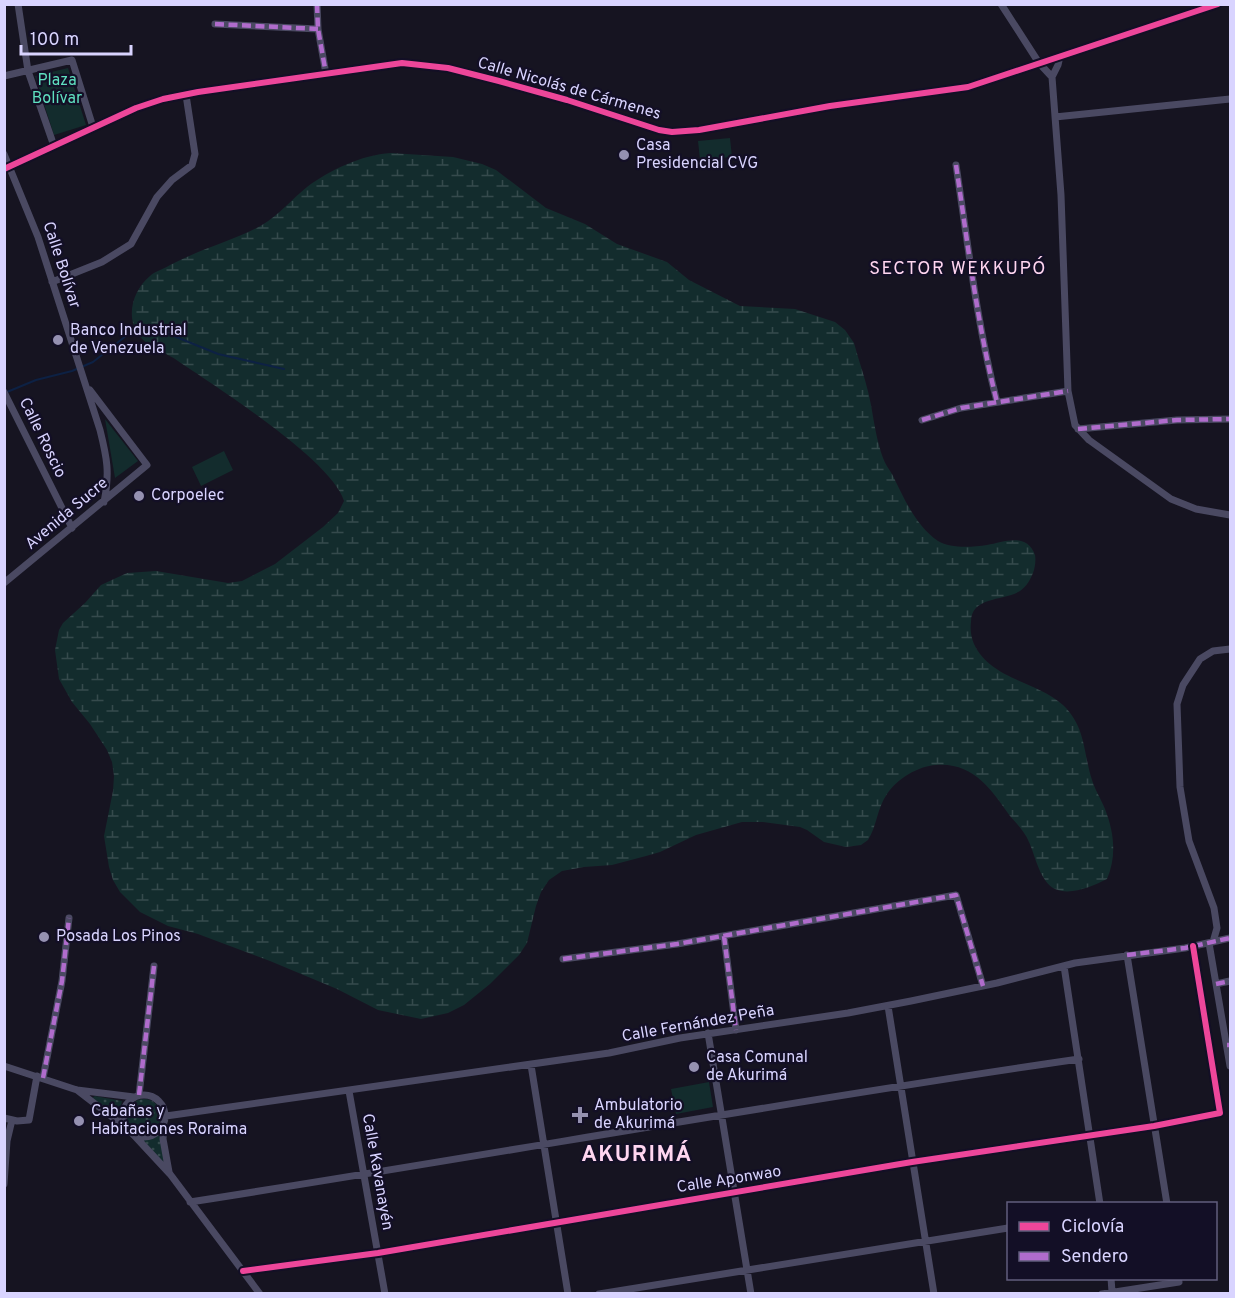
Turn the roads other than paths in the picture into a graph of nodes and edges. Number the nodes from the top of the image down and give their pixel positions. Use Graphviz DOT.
graph roads {
  1 [pos="18,4"];
  2 [pos="317,4"];
  3 [pos="1218,4"];
  4 [pos="1001,5"];
  5 [pos="214,24"];
  6 [pos="318,29"];
  7 [pos="1060,56"];
  8 [pos="1039,63"];
  9 [pos="28,71"];
  10 [pos="327,74"];
  11 [pos="4,76"];
  12 [pos="1052,76"];
  13 [pos="186,94"];
  14 [pos="1230,99"];
  15 [pos="1055,117"];
  16 [pos="93,127"];
  17 [pos="54,146"];
  18 [pos="4,154"];
  19 [pos="956,165"];
  20 [pos="7,168"];
  21 [pos="52,282"];
  22 [pos="86,386"];
  23 [pos="1068,392"];
  24 [pos="6,394"];
  25 [pos="997,402"];
  26 [pos="1230,419"];
  27 [pos="922,420"];
  28 [pos="1077,429"];
  29 [pos="147,465"];
  30 [pos="104,502"];
  31 [pos="1230,515"];
  32 [pos="72,528"];
  33 [pos="4,583"];
  34 [pos="1230,649"];
  35 [pos="69,918"];
  36 [pos="724,936"];
  37 [pos="1230,938"];
  38 [pos="1211,942"];
  39 [pos="1193,946"];
  40 [pos="1127,955"];
  41 [pos="563,959"];
  42 [pos="154,966"];
  43 [pos="1064,966"];
  44 [pos="1230,981"];
  45 [pos="1216,984"];
  46 [pos="983,986"];
  47 [pos="888,1006"];
  48 [pos="736,1030"];
  49 [pos="708,1033"];
  50 [pos="1229,1045"];
  51 [pos="1079,1059"];
  52 [pos="4,1065"];
  53 [pos="531,1065"];
  54 [pos="1230,1066"];
  55 [pos="40,1077"];
  56 [pos="900,1085"];
  57 [pos="77,1090"];
  58 [pos="349,1090"];
  59 [pos="137,1096"];
  60 [pos="721,1113"];
  61 [pos="8,1119"];
  62 [pos="165,1120"];
  63 [pos="1154,1126"];
  64 [pos="129,1130"];
  65 [pos="1090,1136"];
  66 [pos="543,1143"];
  67 [pos="912,1162"];
  68 [pos="170,1174"];
  69 [pos="364,1174"];
  70 [pos="4,1184"];
  71 [pos="735,1193"];
  72 [pos="190,1202"];
  73 [pos="1100,1202"];
  74 [pos="1167,1202"];
  75 [pos="556,1221"];
  76 [pos="1007,1228"];
  77 [pos="925,1241"];
  78 [pos="378,1252"];
  79 [pos="747,1269"];
  80 [pos="243,1272"];
  81 [pos="1110,1280"];
  82 [pos="1179,1280"];
  83 [pos="1112,1292"];
  84 [pos="260,1293"];
  85 [pos="385,1293"];
  86 [pos="568,1293"];
  87 [pos="599,1293"];
  88 [pos="752,1293"];
  89 [pos="934,1293"];
  90 [pos="1102,1293"];
  1 -- 9 [label="street"];
  2 -- 6 [label="street"];
  3 -- 7 [label="street, Calle Nicolás de Cármenes"];
  4 -- 8 [label="street"];
  5 -- 6 [label="street"];
  6 -- 10 [label="street"];
  7 -- 8 [label="street, Calle Nicolás de Cármenes"];
  7 -- 12 [label="street"];
  8 -- 10 [label="street, Calle Nicolás de Cármenes"];
  8 -- 12 [label="street"];
  9 -- 11 [label="street"];
  9 -- 16 [label="street"];
  9 -- 17 [label="street"];
  10 -- 13 [label="street, Calle Nicolás de Cármenes"];
  12 -- 15 [label="street"];
  13 -- 16 [label="street, Calle Nicolás de Cármenes"];
  13 -- 21 [label="street"];
  14 -- 15 [label="street"];
  15 -- 23 [label="street"];
  16 -- 17 [label="street, Calle Nicolás de Cármenes"];
  17 -- 20 [label="street, Calle Nicolás de Cármenes"];
  18 -- 20 [label="street, Calle Bolívar"];
  19 -- 25 [label="street"];
  20 -- 21 [label="street, Calle Bolívar"];
  21 -- 22 [label="street, Calle Bolívar"];
  22 -- 29 [label="street, Calle Bolívar"];
  22 -- 30 [label="street, Calle Bolívar"];
  23 -- 25 [label="street"];
  23 -- 28 [label="street"];
  24 -- 32 [label="street, Calle Roscio"];
  25 -- 27 [label="street"];
  26 -- 28 [label="street"];
  28 -- 31 [label="street"];
  29 -- 30 [label="street, Avenida Sucre"];
  30 -- 32 [label="street, Avenida Sucre"];
  32 -- 33 [label="street, Avenida Sucre"];
  34 -- 38 [label="street"];
  35 -- 55 [label="street"];
  36 -- 41 [label="street"];
  36 -- 46 [label="street"];
  36 -- 48 [label="street"];
  37 -- 38 [label="street, Calle Fernández Peña"];
  38 -- 39 [label="street, Calle Fernández Peña"];
  38 -- 45 [label="street"];
  39 -- 40 [label="street, Calle Fernández Peña"];
  39 -- 63 [label="street, Calle Aponwao"];
  40 -- 43 [label="street, Calle Fernández Peña"];
  40 -- 63 [label="street"];
  42 -- 59 [label="street"];
  43 -- 46 [label="street, Calle Fernández Peña"];
  43 -- 51 [label="street"];
  44 -- 45 [label="street"];
  45 -- 50 [label="street"];
  46 -- 47 [label="street, Calle Fernández Peña"];
  47 -- 48 [label="street, Calle Fernández Peña"];
  47 -- 56 [label="street"];
  48 -- 49 [label="street, Calle Fernández Peña"];
  49 -- 53 [label="street, Calle Fernández Peña"];
  49 -- 60 [label="street"];
  50 -- 54 [label="street"];
  51 -- 56 [label="street"];
  51 -- 65 [label="street"];
  52 -- 55 [label="street"];
  53 -- 58 [label="street, Calle Fernández Peña"];
  53 -- 66 [label="street"];
  55 -- 57 [label="street"];
  55 -- 61 [label="street"];
  56 -- 60 [label="street"];
  56 -- 67 [label="street"];
  57 -- 59 [label="street"];
  57 -- 64 [label="street"];
  58 -- 62 [label="street, Calle Fernández Peña"];
  58 -- 69 [label="street, Calle Kavanayén"];
  59 -- 62 [label="street"];
  59 -- 64 [label="street"];
  60 -- 66 [label="street"];
  60 -- 71 [label="street"];
  61 -- 70 [label="street"];
  62 -- 64 [label="street"];
  62 -- 68 [label="street"];
  63 -- 65 [label="street, Calle Aponwao"];
  63 -- 74 [label="street"];
  64 -- 68 [label="street"];
  65 -- 67 [label="street, Calle Aponwao"];
  65 -- 73 [label="street"];
  66 -- 69 [label="street"];
  66 -- 75 [label="street"];
  67 -- 71 [label="street, Calle Aponwao"];
  67 -- 77 [label="street"];
  68 -- 72 [label="street"];
  69 -- 72 [label="street"];
  69 -- 78 [label="street, Calle Kavanayén"];
  71 -- 75 [label="street, Calle Aponwao"];
  71 -- 79 [label="street"];
  72 -- 80 [label="street"];
  75 -- 78 [label="street, Calle Aponwao"];
  75 -- 86 [label="street"];
  76 -- 77 [label="street"];
  77 -- 79 [label="street"];
  77 -- 89 [label="street"];
  78 -- 80 [label="street, Calle Aponwao"];
  78 -- 85 [label="street, Calle Kavanayén"];
  79 -- 87 [label="street"];
  79 -- 88 [label="street"];
  80 -- 84 [label="street"];
  81 -- 83 [label="street"];
  82 -- 83 [label="street"];
  83 -- 90 [label="street"];
}
